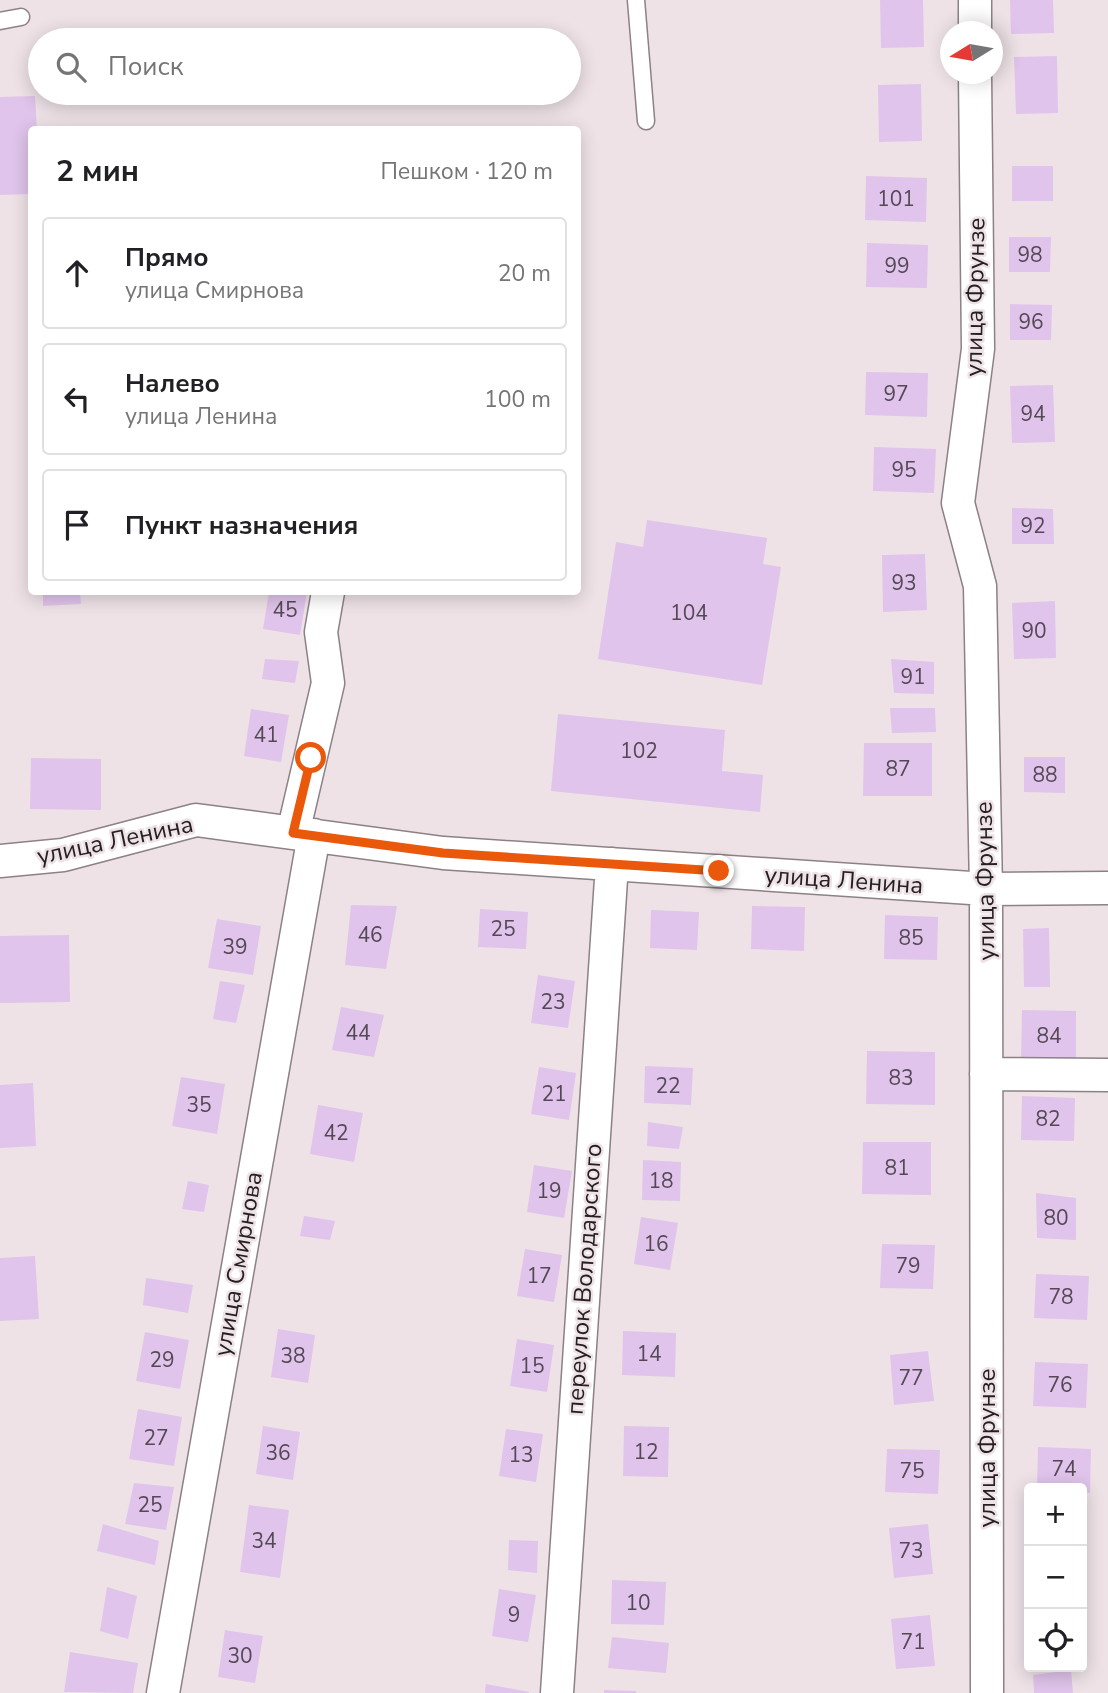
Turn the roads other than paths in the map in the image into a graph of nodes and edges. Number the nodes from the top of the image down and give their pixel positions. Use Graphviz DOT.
graph roads {
  1 [pos="636,0"];
  2 [pos="975,0"];
  3 [pos="20,18"];
  4 [pos="0,20"];
  5 [pos="975,21"];
  6 [pos="975,84"];
  7 [pos="646,121"];
  8 [pos="327,595"];
  9 [pos="304,834"];
  10 [pos="0,861"];
  11 [pos="612,864"];
  12 [pos="1108,888"];
  13 [pos="986,889"];
  14 [pos="986,1074"];
  15 [pos="1108,1075"];
  16 [pos="163,1693"];
  17 [pos="557,1693"];
  18 [pos="987,1693"];
  1 -- 7 [label="lane"];
  2 -- 5 [label="street"];
  3 -- 4 [label="lane"];
  6 -- 13 [label="street, улица Фрунзе"];
  8 -- 9 [label="street, улица Смирнова"];
  9 -- 10 [label="street, улица Ленина"];
  9 -- 11 [label="street, улица Ленина"];
  9 -- 16 [label="street, улица Смирнова"];
  11 -- 13 [label="street, улица Ленина"];
  11 -- 17 [label="street, переулок Володарского"];
  12 -- 13 [label="street, улица Ленина"];
  13 -- 14 [label="street, улица Фрунзе"];
  14 -- 15 [label="street"];
  14 -- 18 [label="street, улица Фрунзе"];
}
